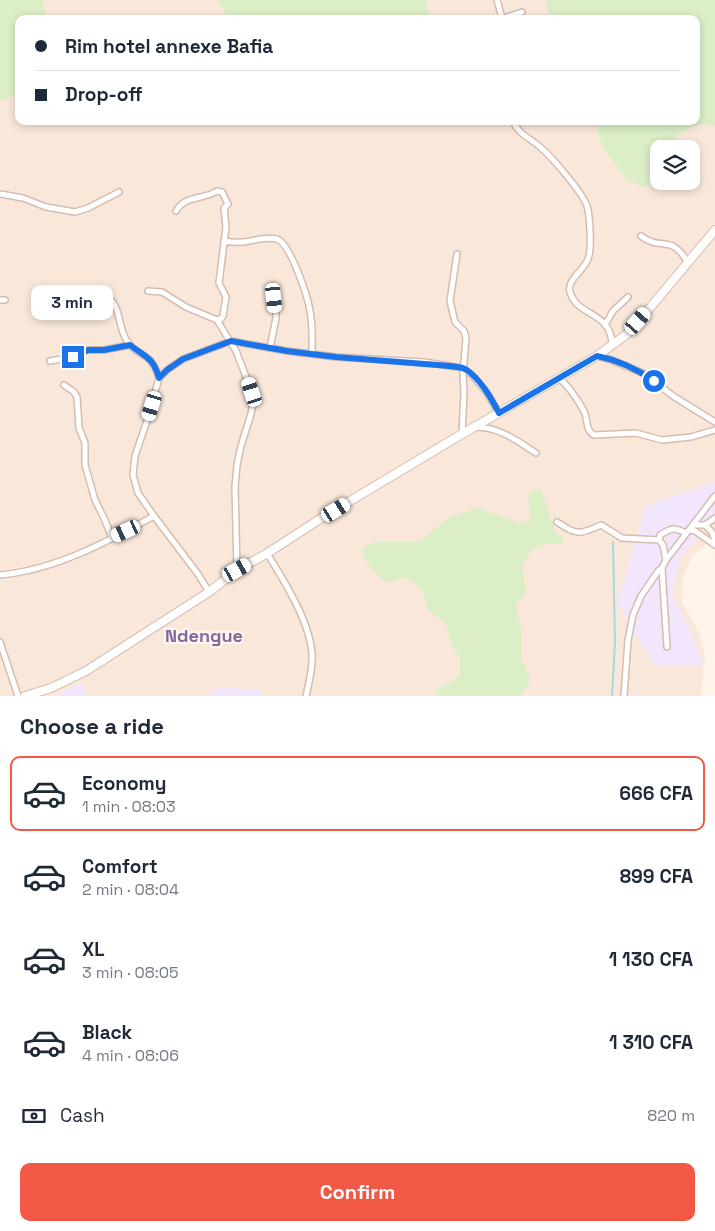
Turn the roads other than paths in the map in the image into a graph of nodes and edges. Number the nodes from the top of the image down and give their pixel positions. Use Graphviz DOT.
graph roads {
  1 [pos="497,0"];
  2 [pos="522,12"];
  3 [pos="500,15"];
  4 [pos="512,15"];
  5 [pos="515,125"];
  6 [pos="119,192"];
  7 [pos="0,194"];
  8 [pos="176,211"];
  9 [pos="715,230"];
  10 [pos="641,236"];
  11 [pos="224,241"];
  12 [pos="457,254"];
  13 [pos="688,263"];
  14 [pos="148,291"];
  15 [pos="100,293"];
  16 [pos="628,297"];
  17 [pos="274,298"];
  18 [pos="217,320"];
  19 [pos="605,325"];
  20 [pos="231,341"];
  21 [pos="130,345"];
  22 [pos="612,346"];
  23 [pos="270,348"];
  24 [pos="312,353"];
  25 [pos="597,356"];
  26 [pos="50,361"];
  27 [pos="463,368"];
  28 [pos="159,378"];
  29 [pos="559,379"];
  30 [pos="64,385"];
  31 [pos="499,413"];
  32 [pos="715,422"];
  33 [pos="475,427"];
  34 [pos="715,430"];
  35 [pos="462,434"];
  36 [pos="536,453"];
  37 [pos="715,496"];
  38 [pos="154,516"];
  39 [pos="715,518"];
  40 [pos="557,522"];
  41 [pos="694,525"];
  42 [pos="704,525"];
  43 [pos="688,532"];
  44 [pos="112,538"];
  45 [pos="660,540"];
  46 [pos="715,540"];
  47 [pos="715,545"];
  48 [pos="266,554"];
  49 [pos="666,560"];
  50 [pos="662,568"];
  51 [pos="237,570"];
  52 [pos="0,575"];
  53 [pos="209,592"];
  54 [pos="0,642"];
  55 [pos="667,647"];
  56 [pos="18,696"];
  57 [pos="25,696"];
  58 [pos="306,696"];
  59 [pos="624,696"];
  1 -- 3 [label="street"];
  2 -- 4 [label="street"];
  5 -- 19 [label="street"];
  6 -- 7 [label="street"];
  8 -- 11 [label="street"];
  9 -- 13 [label="main road"];
  10 -- 13 [label="street"];
  11 -- 18 [label="street"];
  11 -- 24 [label="street"];
  12 -- 27 [label="street"];
  13 -- 22 [label="main road"];
  14 -- 18 [label="street"];
  15 -- 21 [label="street"];
  16 -- 19 [label="street"];
  17 -- 23 [label="street"];
  18 -- 20 [label="street"];
  19 -- 22 [label="street"];
  20 -- 23 [label="street"];
  20 -- 28 [label="street"];
  20 -- 51 [label="street"];
  21 -- 26 [label="street"];
  21 -- 28 [label="street"];
  22 -- 25 [label="main road"];
  23 -- 24 [label="street"];
  24 -- 27 [label="street"];
  25 -- 29 [label="main road"];
  25 -- 32 [label="street"];
  27 -- 31 [label="street"];
  27 -- 35 [label="street"];
  28 -- 38 [label="street"];
  29 -- 31 [label="main road"];
  29 -- 34 [label="street"];
  30 -- 44 [label="street"];
  31 -- 33 [label="main road"];
  33 -- 35 [label="main road"];
  33 -- 36 [label="street"];
  35 -- 48 [label="main road"];
  37 -- 41 [label="street"];
  38 -- 44 [label="street"];
  38 -- 53 [label="street"];
  39 -- 42 [label="street"];
  40 -- 45 [label="street"];
  41 -- 42 [label="street"];
  41 -- 43 [label="street"];
  42 -- 46 [label="street"];
  43 -- 45 [label="street"];
  43 -- 47 [label="street"];
  43 -- 49 [label="street"];
  44 -- 52 [label="street"];
  45 -- 49 [label="street"];
  48 -- 51 [label="main road"];
  48 -- 58 [label="street"];
  49 -- 50 [label="street"];
  50 -- 55 [label="street"];
  50 -- 59 [label="street"];
  51 -- 53 [label="main road"];
  53 -- 57 [label="main road"];
  54 -- 56 [label="street"];
}
